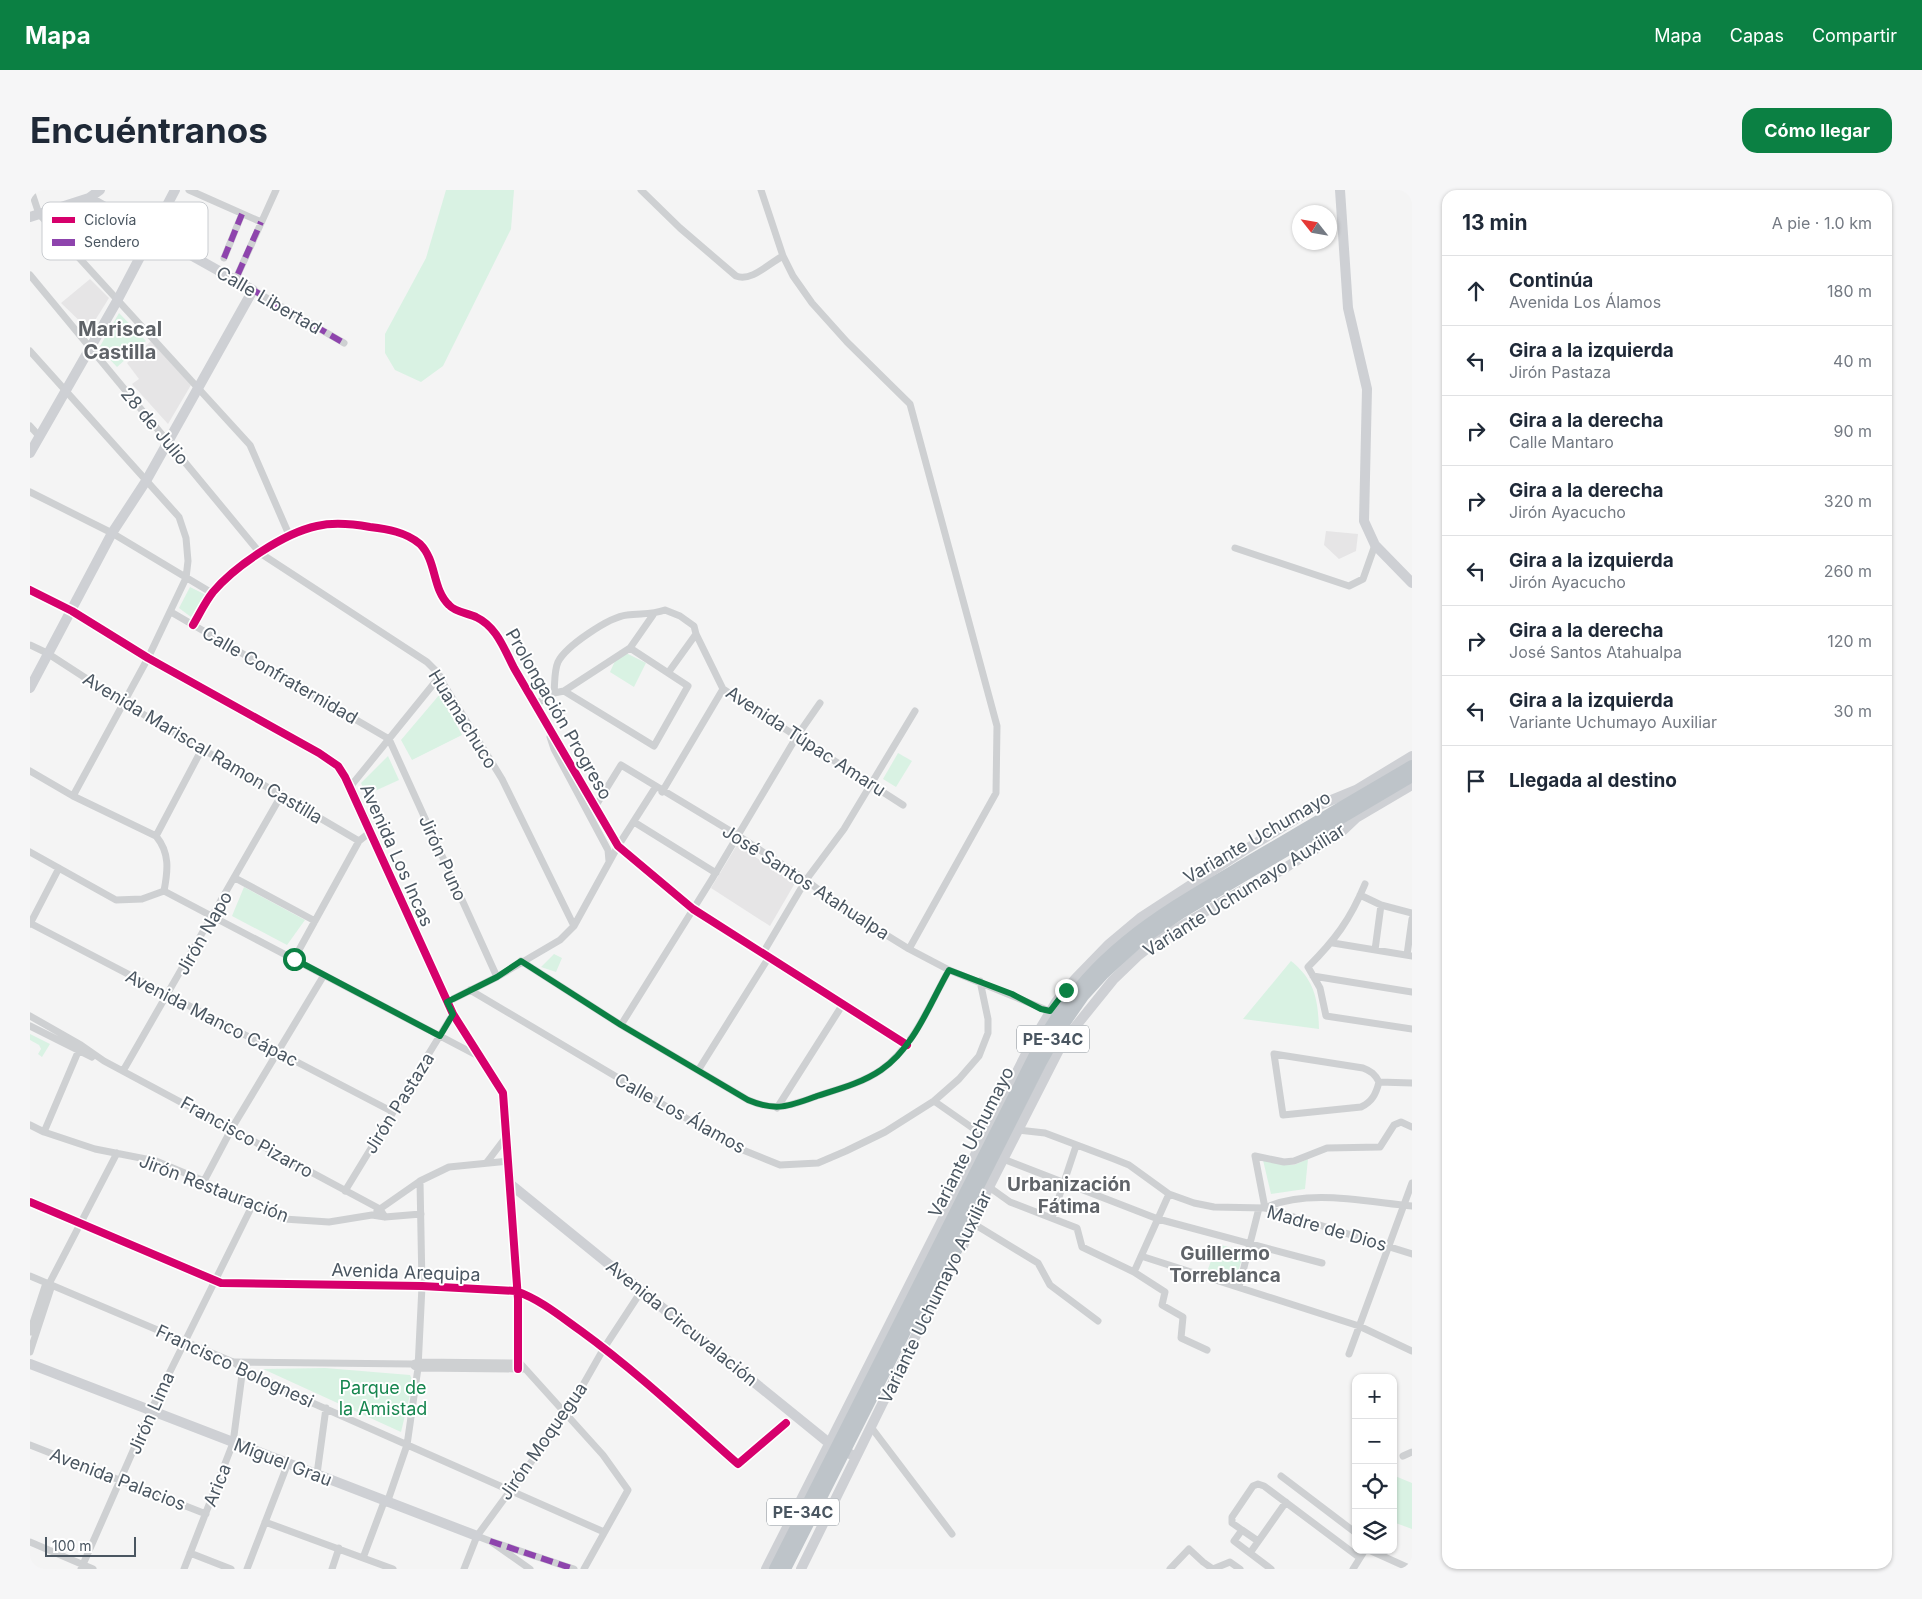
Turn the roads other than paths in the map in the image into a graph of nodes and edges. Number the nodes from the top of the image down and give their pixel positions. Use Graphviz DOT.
graph roads {
  1 [pos="31,190"];
  2 [pos="188,190"];
  3 [pos="276,190"];
  4 [pos="641,190"];
  5 [pos="761,190"];
  6 [pos="1340,190"];
  7 [pos="96,192"];
  8 [pos="71,202"];
  9 [pos="110,202"];
  10 [pos="242,214"];
  11 [pos="35,216"];
  12 [pos="261,222"];
  13 [pos="783,256"];
  14 [pos="224,258"];
  15 [pos="77,260"];
  16 [pos="139,260"];
  17 [pos="199,260"];
  18 [pos="238,274"];
  19 [pos="30,275"];
  20 [pos="253,290"];
  21 [pos="117,301"];
  22 [pos="344,343"];
  23 [pos="90,348"];
  24 [pos="30,351"];
  25 [pos="198,390"];
  26 [pos="65,392"];
  27 [pos="30,426"];
  28 [pos="39,436"];
  29 [pos="168,442"];
  30 [pos="30,453"];
  31 [pos="146,481"];
  32 [pos="30,492"];
  33 [pos="112,533"];
  34 [pos="290,537"];
  35 [pos="1375,545"];
  36 [pos="1235,548"];
  37 [pos="260,553"];
  38 [pos="186,578"];
  39 [pos="1412,584"];
  40 [pos="30,590"];
  41 [pos="212,593"];
  42 [pos="72,611"];
  43 [pos="170,612"];
  44 [pos="653,615"];
  45 [pos="193,625"];
  46 [pos="696,634"];
  47 [pos="30,645"];
  48 [pos="630,648"];
  49 [pos="47,653"];
  50 [pos="148,658"];
  51 [pos="668,673"];
  52 [pos="440,676"];
  53 [pos="30,688"];
  54 [pos="723,689"];
  55 [pos="564,691"];
  56 [pos="554,693"];
  57 [pos="124,703"];
  58 [pos="820,703"];
  59 [pos="536,704"];
  60 [pos="915,710"];
  61 [pos="546,724"];
  62 [pos="797,736"];
  63 [pos="389,739"];
  64 [pos="203,747"];
  65 [pos="1412,756"];
  66 [pos="1412,766"];
  67 [pos="30,771"];
  68 [pos="1412,776"];
  69 [pos="871,784"];
  70 [pos="1412,785"];
  71 [pos="350,787"];
  72 [pos="659,790"];
  73 [pos="1356,790"];
  74 [pos="282,794"];
  75 [pos="73,796"];
  76 [pos="903,804"];
  77 [pos="595,807"];
  78 [pos="1356,818"];
  79 [pos="634,822"];
  80 [pos="369,833"];
  81 [pos="737,835"];
  82 [pos="156,836"];
  83 [pos="359,841"];
  84 [pos="618,846"];
  85 [pos="30,852"];
  86 [pos="59,868"];
  87 [pos="716,873"];
  88 [pos="1226,875"];
  89 [pos="235,878"];
  90 [pos="602,878"];
  91 [pos="806,880"];
  92 [pos="1365,884"];
  93 [pos="164,891"];
  94 [pos="1360,895"];
  95 [pos="1208,897"];
  96 [pos="1381,905"];
  97 [pos="694,909"];
  98 [pos="1412,913"];
  99 [pos="213,917"];
  100 [pos="1412,919"];
  101 [pos="316,921"];
  102 [pos="30,923"];
  103 [pos="574,926"];
  104 [pos="1333,943"];
  105 [pos="909,949"];
  106 [pos="1375,950"];
  107 [pos="766,955"];
  108 [pos="1409,955"];
  109 [pos="294,959"];
  110 [pos="521,961"];
  111 [pos="949,970"];
  112 [pos="324,975"];
  113 [pos="1313,976"];
  114 [pos="497,977"];
  115 [pos="980,981"];
  116 [pos="470,990"];
  117 [pos="1412,992"];
  118 [pos="168,995"];
  119 [pos="447,1002"];
  120 [pos="843,1004"];
  121 [pos="1048,1013"];
  122 [pos="453,1014"];
  123 [pos="30,1016"];
  124 [pos="621,1025"];
  125 [pos="30,1026"];
  126 [pos="1070,1029"];
  127 [pos="1412,1029"];
  128 [pos="440,1036"];
  129 [pos="907,1044"];
  130 [pos="80,1048"];
  131 [pos="278,1052"];
  132 [pos="482,1058"];
  133 [pos="699,1069"];
  134 [pos="123,1071"];
  135 [pos="1379,1082"];
  136 [pos="1412,1083"];
  137 [pos="934,1101"];
  138 [pos="777,1108"];
  139 [pos="393,1112"];
  140 [pos="30,1125"];
  141 [pos="232,1128"];
  142 [pos="1412,1128"];
  143 [pos="1018,1130"];
  144 [pos="44,1132"];
  145 [pos="508,1134"];
  146 [pos="984,1136"];
  147 [pos="1076,1146"];
  148 [pos="117,1153"];
  149 [pos="1003,1159"];
  150 [pos="509,1161"];
  151 [pos="487,1162"];
  152 [pos="420,1180"];
  153 [pos="204,1181"];
  154 [pos="1064,1181"];
  155 [pos="1412,1183"];
  156 [pos="510,1184"];
  157 [pos="983,1187"];
  158 [pos="345,1191"];
  159 [pos="1168,1194"];
  160 [pos="30,1202"];
  161 [pos="252,1206"];
  162 [pos="1403,1206"];
  163 [pos="1412,1206"];
  164 [pos="1262,1208"];
  165 [pos="380,1209"];
  166 [pos="421,1214"];
  167 [pos="372,1215"];
  168 [pos="385,1217"];
  169 [pos="1052,1218"];
  170 [pos="1158,1218"];
  171 [pos="974,1224"];
  172 [pos="80,1225"];
  173 [pos="1249,1244"];
  174 [pos="1389,1246"];
  175 [pos="1412,1254"];
  176 [pos="1141,1256"];
  177 [pos="1322,1263"];
  178 [pos="1134,1272"];
  179 [pos="30,1276"];
  180 [pos="215,1282"];
  181 [pos="49,1284"];
  182 [pos="422,1286"];
  183 [pos="1239,1287"];
  184 [pos="642,1290"];
  185 [pos="516,1291"];
  186 [pos="1098,1321"];
  187 [pos="1359,1326"];
  188 [pos="919,1328"];
  189 [pos="30,1332"];
  190 [pos="184,1341"];
  191 [pos="604,1348"];
  192 [pos="1207,1350"];
  193 [pos="1412,1351"];
  194 [pos="30,1352"];
  195 [pos="1349,1354"];
  196 [pos="30,1364"];
  197 [pos="416,1365"];
  198 [pos="244,1366"];
  199 [pos="519,1366"];
  200 [pos="326,1408"];
  201 [pos="152,1410"];
  202 [pos="567,1413"];
  203 [pos="786,1423"];
  204 [pos="871,1427"];
  205 [pos="845,1438"];
  206 [pos="233,1443"];
  207 [pos="30,1445"];
  208 [pos="407,1445"];
  209 [pos="1412,1452"];
  210 [pos="833,1453"];
  211 [pos="856,1457"];
  212 [pos="1412,1457"];
  213 [pos="288,1463"];
  214 [pos="317,1474"];
  215 [pos="1281,1476"];
  216 [pos="120,1481"];
  217 [pos="510,1491"];
  218 [pos="385,1502"];
  219 [pos="1286,1502"];
  220 [pos="206,1514"];
  221 [pos="265,1522"];
  222 [pos="1352,1529"];
  223 [pos="1242,1530"];
  224 [pos="604,1532"];
  225 [pos="952,1534"];
  226 [pos="477,1536"];
  227 [pos="490,1541"];
  228 [pos="1258,1541"];
  229 [pos="30,1542"];
  230 [pos="339,1548"];
  231 [pos="190,1553"];
  232 [pos="1250,1553"];
  233 [pos="1362,1554"];
  234 [pos="1378,1554"];
  235 [pos="363,1558"];
  236 [pos="1360,1558"];
  237 [pos="82,1567"];
  238 [pos="388,1568"];
  239 [pos="1355,1568"];
  240 [pos="93,1569"];
  241 [pos="184,1569"];
  242 [pos="231,1569"];
  243 [pos="247,1569"];
  244 [pos="332,1569"];
  245 [pos="464,1569"];
  246 [pos="530,1569"];
  247 [pos="574,1569"];
  248 [pos="584,1569"];
  249 [pos="766,1569"];
  250 [pos="775,1569"];
  251 [pos="785,1569"];
  252 [pos="801,1569"];
  253 [pos="1170,1569"];
  254 [pos="1240,1569"];
  255 [pos="1272,1569"];
  256 [pos="1411,1569"];
  1 -- 11 [label="street"];
  2 -- 10 [label="street"];
  3 -- 12 [label="street"];
  4 -- 13 [label="street"];
  5 -- 13 [label="street"];
  6 -- 35 [label="street"];
  7 -- 8 [label="street"];
  7 -- 9 [label="street, Calle Libertad"];
  10 -- 12 [label="street"];
  10 -- 14 [label="street"];
  12 -- 18 [label="street"];
  13 -- 105 [label="street"];
  15 -- 21 [label="street"];
  16 -- 21 [label="street"];
  17 -- 20 [label="street, Calle Libertad"];
  19 -- 23 [label="street, 28 de Julio"];
  20 -- 22 [label="street, Calle Libertad"];
  20 -- 25 [label="street"];
  21 -- 23 [label="street"];
  21 -- 25 [label="street"];
  23 -- 26 [label="street"];
  23 -- 29 [label="street, 28 de Julio"];
  24 -- 26 [label="street"];
  25 -- 29 [label="street"];
  25 -- 34 [label="street"];
  26 -- 28 [label="street"];
  26 -- 31 [label="street"];
  27 -- 28 [label="street"];
  28 -- 30 [label="street"];
  29 -- 31 [label="street"];
  29 -- 37 [label="street, 28 de Julio"];
  31 -- 33 [label="street"];
  31 -- 38 [label="street"];
  32 -- 33 [label="street"];
  33 -- 38 [label="street"];
  33 -- 42 [label="street"];
  34 -- 37 [label="street, Prolongación Progreso"];
  34 -- 59 [label="street, Prolongación Progreso"];
  35 -- 36 [label="street"];
  35 -- 39 [label="street"];
  37 -- 41 [label="street, Prolongación Progreso"];
  37 -- 52 [label="street, Huamachuco"];
  38 -- 41 [label="street"];
  38 -- 43 [label="street"];
  40 -- 42 [label="street, Avenida Los Incas"];
  41 -- 45 [label="street, Prolongación Progreso"];
  42 -- 49 [label="street"];
  42 -- 50 [label="street, Avenida Los Incas"];
  43 -- 45 [label="street, Calle Confraternidad"];
  43 -- 50 [label="street"];
  44 -- 46 [label="street, Avenida Túpac Amaru"];
  44 -- 48 [label="street"];
  44 -- 56 [label="street, Avenida Túpac Amaru"];
  45 -- 63 [label="street, Calle Confraternidad"];
  46 -- 51 [label="street"];
  46 -- 54 [label="street, Avenida Túpac Amaru"];
  47 -- 49 [label="street, Avenida Mariscal Ramon Castilla"];
  48 -- 51 [label="street"];
  48 -- 55 [label="street"];
  49 -- 53 [label="street"];
  49 -- 57 [label="street, Avenida Mariscal Ramon Castilla"];
  50 -- 57 [label="street"];
  50 -- 71 [label="street, Avenida Los Incas"];
  51 -- 55 [label="street"];
  52 -- 63 [label="street"];
  52 -- 103 [label="street, Huamachuco"];
  54 -- 62 [label="street, Avenida Túpac Amaru"];
  54 -- 72 [label="street"];
  55 -- 56 [label="street"];
  56 -- 59 [label="street"];
  57 -- 64 [label="street, Avenida Mariscal Ramon Castilla"];
  57 -- 75 [label="street"];
  58 -- 62 [label="street"];
  59 -- 61 [label="street, Prolongación Progreso"];
  60 -- 69 [label="street"];
  61 -- 77 [label="street, Prolongación Progreso"];
  61 -- 90 [label="street, Prolongación Progreso"];
  62 -- 69 [label="street, Avenida Túpac Amaru"];
  62 -- 81 [label="street"];
  63 -- 71 [label="street"];
  63 -- 114 [label="street, Jirón Puno"];
  64 -- 74 [label="street, Avenida Mariscal Ramon Castilla"];
  64 -- 82 [label="street"];
  65 -- 73 [label="street, Variante Uchumayo Auxiliar"];
  66 -- 88 [label="highway, Variante Uchumayo / PE-34C"];
  67 -- 75 [label="street"];
  68 -- 95 [label="highway, Variante Uchumayo / PE-34C"];
  69 -- 76 [label="street, Avenida Túpac Amaru"];
  69 -- 91 [label="street"];
  70 -- 78 [label="street, Variante Uchumayo Auxiliar"];
  71 -- 80 [label="street, Avenida Los Incas"];
  72 -- 77 [label="street, José Santos Atahualpa"];
  72 -- 79 [label="street"];
  72 -- 81 [label="street, José Santos Atahualpa"];
  73 -- 88 [label="highway"];
  73 -- 121 [label="street, Variante Uchumayo Auxiliar"];
  74 -- 83 [label="street, Avenida Mariscal Ramon Castilla"];
  74 -- 89 [label="street, Jirón Napo"];
  75 -- 82 [label="street"];
  77 -- 84 [label="street, Prolongación Progreso"];
  78 -- 95 [label="highway"];
  78 -- 126 [label="street, Variante Uchumayo Auxiliar"];
  79 -- 84 [label="street"];
  79 -- 87 [label="street"];
  80 -- 83 [label="street"];
  80 -- 119 [label="street, Avenida Los Incas"];
  81 -- 87 [label="street"];
  81 -- 91 [label="street, José Santos Atahualpa"];
  82 -- 93 [label="street"];
  83 -- 101 [label="street"];
  84 -- 90 [label="street"];
  84 -- 97 [label="street, Prolongación Progreso"];
  85 -- 86 [label="street"];
  86 -- 93 [label="street"];
  86 -- 102 [label="street"];
  87 -- 97 [label="street"];
  88 -- 205 [label="highway, Variante Uchumayo / PE-34C"];
  89 -- 99 [label="street, Jirón Napo"];
  89 -- 101 [label="street"];
  90 -- 103 [label="street"];
  91 -- 105 [label="street, José Santos Atahualpa"];
  91 -- 107 [label="street"];
  92 -- 94 [label="street"];
  93 -- 99 [label="street"];
  94 -- 96 [label="street"];
  94 -- 104 [label="street"];
  95 -- 157 [label="highway, Variante Uchumayo / PE-34C"];
  96 -- 98 [label="street"];
  96 -- 106 [label="street"];
  97 -- 107 [label="street, Prolongación Progreso"];
  97 -- 124 [label="street"];
  99 -- 109 [label="street"];
  99 -- 118 [label="street, Jirón Napo"];
  100 -- 108 [label="street"];
  101 -- 109 [label="street"];
  102 -- 118 [label="street, Avenida Manco Cápac"];
  103 -- 110 [label="street"];
  104 -- 106 [label="street"];
  104 -- 113 [label="street"];
  105 -- 111 [label="street, José Santos Atahualpa"];
  106 -- 108 [label="street"];
  107 -- 120 [label="street, Prolongación Progreso"];
  107 -- 133 [label="street"];
  109 -- 112 [label="street"];
  110 -- 114 [label="street"];
  110 -- 124 [label="street"];
  111 -- 115 [label="street, José Santos Atahualpa"];
  111 -- 129 [label="street"];
  112 -- 128 [label="street"];
  112 -- 131 [label="street"];
  113 -- 117 [label="street"];
  113 -- 127 [label="street"];
  114 -- 116 [label="street"];
  115 -- 121 [label="street, José Santos Atahualpa"];
  115 -- 137 [label="street, Calle Los Álamos"];
  116 -- 119 [label="street"];
  116 -- 137 [label="street, Calle Los Álamos"];
  118 -- 131 [label="street, Avenida Manco Cápac"];
  118 -- 134 [label="street, Jirón Napo"];
  119 -- 122 [label="street, Avenida Los Incas"];
  120 -- 129 [label="street, Prolongación Progreso"];
  120 -- 138 [label="street"];
  121 -- 126 [label="street, José Santos Atahualpa"];
  121 -- 146 [label="street, Variante Uchumayo"];
  122 -- 128 [label="street, Jirón Pastaza"];
  122 -- 132 [label="street, Avenida Los Incas"];
  123 -- 130 [label="street, Francisco Pizarro"];
  124 -- 133 [label="street"];
  125 -- 130 [label="street, Francisco Pizarro"];
  126 -- 143 [label="street, Variante Uchumayo Auxiliar"];
  128 -- 132 [label="street"];
  128 -- 139 [label="street, Jirón Pastaza"];
  129 -- 138 [label="street"];
  130 -- 134 [label="street, Francisco Pizarro"];
  130 -- 144 [label="street"];
  131 -- 139 [label="street, Avenida Manco Cápac"];
  131 -- 141 [label="street"];
  132 -- 145 [label="street, Avenida Los Incas"];
  133 -- 138 [label="street"];
  134 -- 141 [label="street, Francisco Pizarro"];
  135 -- 135 [label="street"];
  135 -- 136 [label="street"];
  137 -- 146 [label="street"];
  139 -- 158 [label="street, Jirón Pastaza"];
  140 -- 144 [label="street, Jirón Restauración"];
  141 -- 153 [label="street"];
  141 -- 158 [label="street, Francisco Pizarro"];
  142 -- 164 [label="street"];
  143 -- 147 [label="street, Madre de Dios"];
  143 -- 149 [label="street, Variante Uchumayo Auxiliar"];
  144 -- 148 [label="street, Jirón Restauración"];
  145 -- 150 [label="street, Avenida Los Incas"];
  145 -- 151 [label="street"];
  146 -- 210 [label="street, Variante Uchumayo"];
  147 -- 154 [label="street"];
  147 -- 159 [label="street, Madre de Dios"];
  148 -- 153 [label="street, Jirón Restauración"];
  148 -- 172 [label="street"];
  149 -- 154 [label="street"];
  149 -- 157 [label="street, Variante Uchumayo Auxiliar"];
  150 -- 151 [label="street, Jirón Restauración"];
  150 -- 156 [label="street, Avenida Los Incas"];
  151 -- 152 [label="street, Jirón Restauración"];
  152 -- 165 [label="street, Jirón Restauración"];
  152 -- 166 [label="street"];
  153 -- 161 [label="street, Jirón Restauración"];
  154 -- 169 [label="street"];
  154 -- 170 [label="street"];
  155 -- 162 [label="street"];
  156 -- 184 [label="street, Avenida Circuvalación"];
  156 -- 185 [label="street, Avenida Los Incas"];
  157 -- 169 [label="street"];
  157 -- 171 [label="street, Variante Uchumayo Auxiliar"];
  157 -- 188 [label="highway"];
  157 -- 205 [label="highway, Variante Uchumayo / PE-34C"];
  158 -- 165 [label="street, Francisco Pizarro"];
  159 -- 164 [label="street, Madre de Dios"];
  159 -- 170 [label="street"];
  160 -- 172 [label="street, Avenida Arequipa"];
  161 -- 167 [label="street, Jirón Restauración"];
  161 -- 180 [label="street, Jirón Lima"];
  162 -- 163 [label="street"];
  162 -- 164 [label="street"];
  162 -- 174 [label="street"];
  164 -- 173 [label="street"];
  164 -- 174 [label="street, Madre de Dios"];
  165 -- 167 [label="street, Jirón Restauración"];
  165 -- 168 [label="street"];
  166 -- 168 [label="street, Jirón Restauración"];
  166 -- 182 [label="street"];
  167 -- 168 [label="street, Jirón Restauración"];
  169 -- 178 [label="street"];
  170 -- 173 [label="street"];
  170 -- 176 [label="street"];
  171 -- 186 [label="street"];
  171 -- 188 [label="street, Variante Uchumayo Auxiliar"];
  172 -- 180 [label="street, Avenida Arequipa"];
  172 -- 181 [label="street"];
  173 -- 177 [label="street"];
  173 -- 183 [label="street"];
  174 -- 175 [label="street, Madre de Dios"];
  174 -- 187 [label="street"];
  176 -- 178 [label="street"];
  176 -- 183 [label="street"];
  178 -- 192 [label="street"];
  179 -- 181 [label="street, Francisco Bolognesi"];
  180 -- 182 [label="street, Avenida Arequipa"];
  180 -- 190 [label="street, Jirón Lima"];
  181 -- 189 [label="street"];
  181 -- 190 [label="street, Francisco Bolognesi"];
  181 -- 194 [label="street"];
  182 -- 185 [label="street, Avenida Arequipa"];
  182 -- 197 [label="street"];
  183 -- 187 [label="street"];
  184 -- 191 [label="street, Jirón Moquegua"];
  184 -- 210 [label="street, Avenida Circuvalación"];
  185 -- 191 [label="street, Avenida Arequipa"];
  185 -- 199 [label="street, Avenida Los Incas"];
  187 -- 193 [label="street"];
  187 -- 195 [label="street"];
  188 -- 204 [label="street, Variante Uchumayo Auxiliar"];
  190 -- 198 [label="street, Francisco Bolognesi"];
  190 -- 201 [label="street, Jirón Lima"];
  191 -- 202 [label="street, Jirón Moquegua"];
  191 -- 203 [label="street, Avenida Arequipa"];
  196 -- 201 [label="street, Miguel Grau"];
  197 -- 198 [label="street"];
  197 -- 199 [label="street"];
  197 -- 208 [label="street"];
  198 -- 200 [label="street, Francisco Bolognesi"];
  198 -- 206 [label="street, Arica"];
  199 -- 202 [label="street"];
  200 -- 208 [label="street, Francisco Bolognesi"];
  200 -- 214 [label="street"];
  201 -- 206 [label="street, Miguel Grau"];
  201 -- 216 [label="street, Jirón Lima"];
  202 -- 217 [label="street, Jirón Moquegua"];
  202 -- 224 [label="street"];
  204 -- 211 [label="street, Variante Uchumayo Auxiliar"];
  204 -- 225 [label="street"];
  205 -- 210 [label="highway, Variante Uchumayo / PE-34C"];
  206 -- 213 [label="street, Miguel Grau"];
  206 -- 220 [label="street, Arica"];
  207 -- 216 [label="street, Avenida Palacios"];
  208 -- 217 [label="street, Francisco Bolognesi"];
  208 -- 218 [label="street"];
  209 -- 212 [label="street"];
  210 -- 211 [label="street, Avenida Circuvalación"];
  210 -- 249 [label="street, Variante Uchumayo"];
  210 -- 250 [label="highway, Variante Uchumayo / PE-34C"];
  210 -- 251 [label="highway, Variante Uchumayo / PE-34C"];
  211 -- 252 [label="street, Variante Uchumayo Auxiliar"];
  213 -- 214 [label="street, Miguel Grau"];
  213 -- 221 [label="street"];
  214 -- 218 [label="street, Miguel Grau"];
  215 -- 222 [label="street"];
  216 -- 220 [label="street, Avenida Palacios"];
  216 -- 237 [label="street, Jirón Lima"];
  217 -- 224 [label="street, Francisco Bolognesi"];
  217 -- 226 [label="street, Jirón Moquegua"];
  218 -- 226 [label="street, Miguel Grau"];
  218 -- 235 [label="street"];
  219 -- 223 [label="street"];
  219 -- 228 [label="street"];
  219 -- 236 [label="street"];
  220 -- 231 [label="street, Arica"];
  221 -- 230 [label="street"];
  221 -- 243 [label="street"];
  223 -- 228 [label="street"];
  223 -- 232 [label="street"];
  224 -- 248 [label="street"];
  226 -- 227 [label="street, Miguel Grau"];
  226 -- 245 [label="street, Jirón Moquegua"];
  227 -- 246 [label="street, Miguel Grau"];
  227 -- 247 [label="street"];
  228 -- 232 [label="street"];
  229 -- 237 [label="street"];
  230 -- 235 [label="street"];
  230 -- 244 [label="street"];
  231 -- 241 [label="street, Arica"];
  231 -- 242 [label="street"];
  232 -- 255 [label="street"];
  233 -- 236 [label="street"];
  234 -- 256 [label="street"];
  235 -- 238 [label="street"];
  236 -- 239 [label="street"];
  237 -- 240 [label="street"];
  253 -- 254 [label="street"];
}
